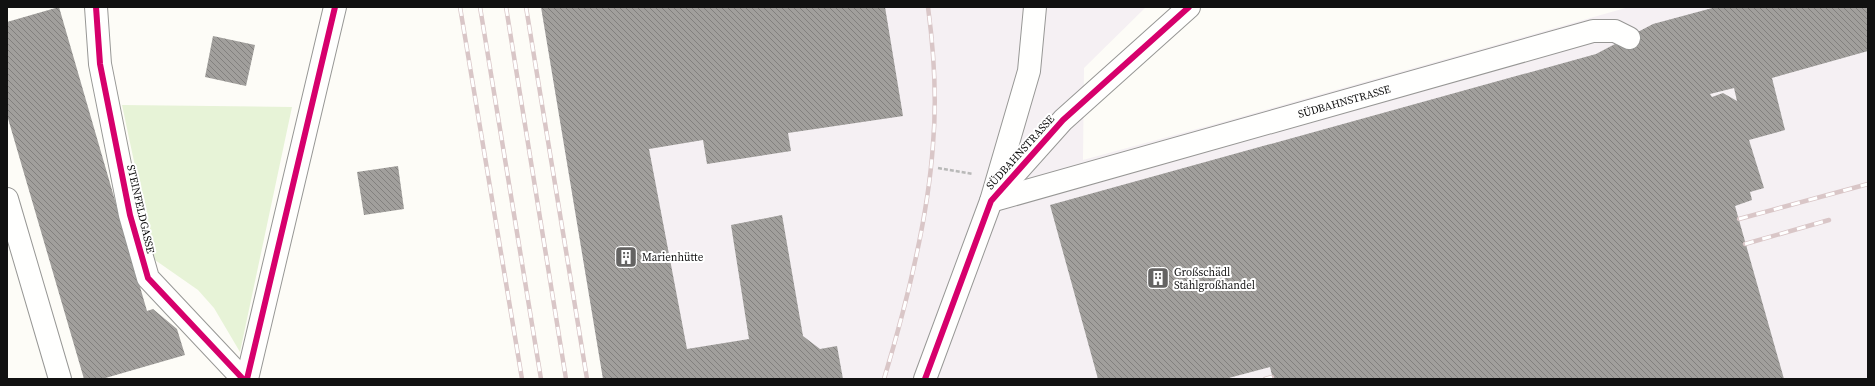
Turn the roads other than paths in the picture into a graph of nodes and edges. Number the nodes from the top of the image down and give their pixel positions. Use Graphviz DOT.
graph roads {
  1 [pos="96,7"];
  2 [pos="335,7"];
  3 [pos="1035,7"];
  4 [pos="1189,7"];
  5 [pos="1629,38"];
  6 [pos="7,199"];
  7 [pos="991,201"];
  8 [pos="60,379"];
  9 [pos="243,379"];
  10 [pos="247,379"];
  11 [pos="925,379"];
  1 -- 9 [label="street, STEINFELDGASSE"];
  2 -- 10 [label="street"];
  3 -- 7 [label="street, SÜDBAHNSTRASSE"];
  4 -- 7 [label="street, SÜDBAHNSTRASSE"];
  5 -- 7 [label="street, SÜDBAHNSTRASSE"];
  6 -- 8 [label="street"];
  7 -- 11 [label="street, SÜDBAHNSTRASSE"];
}
